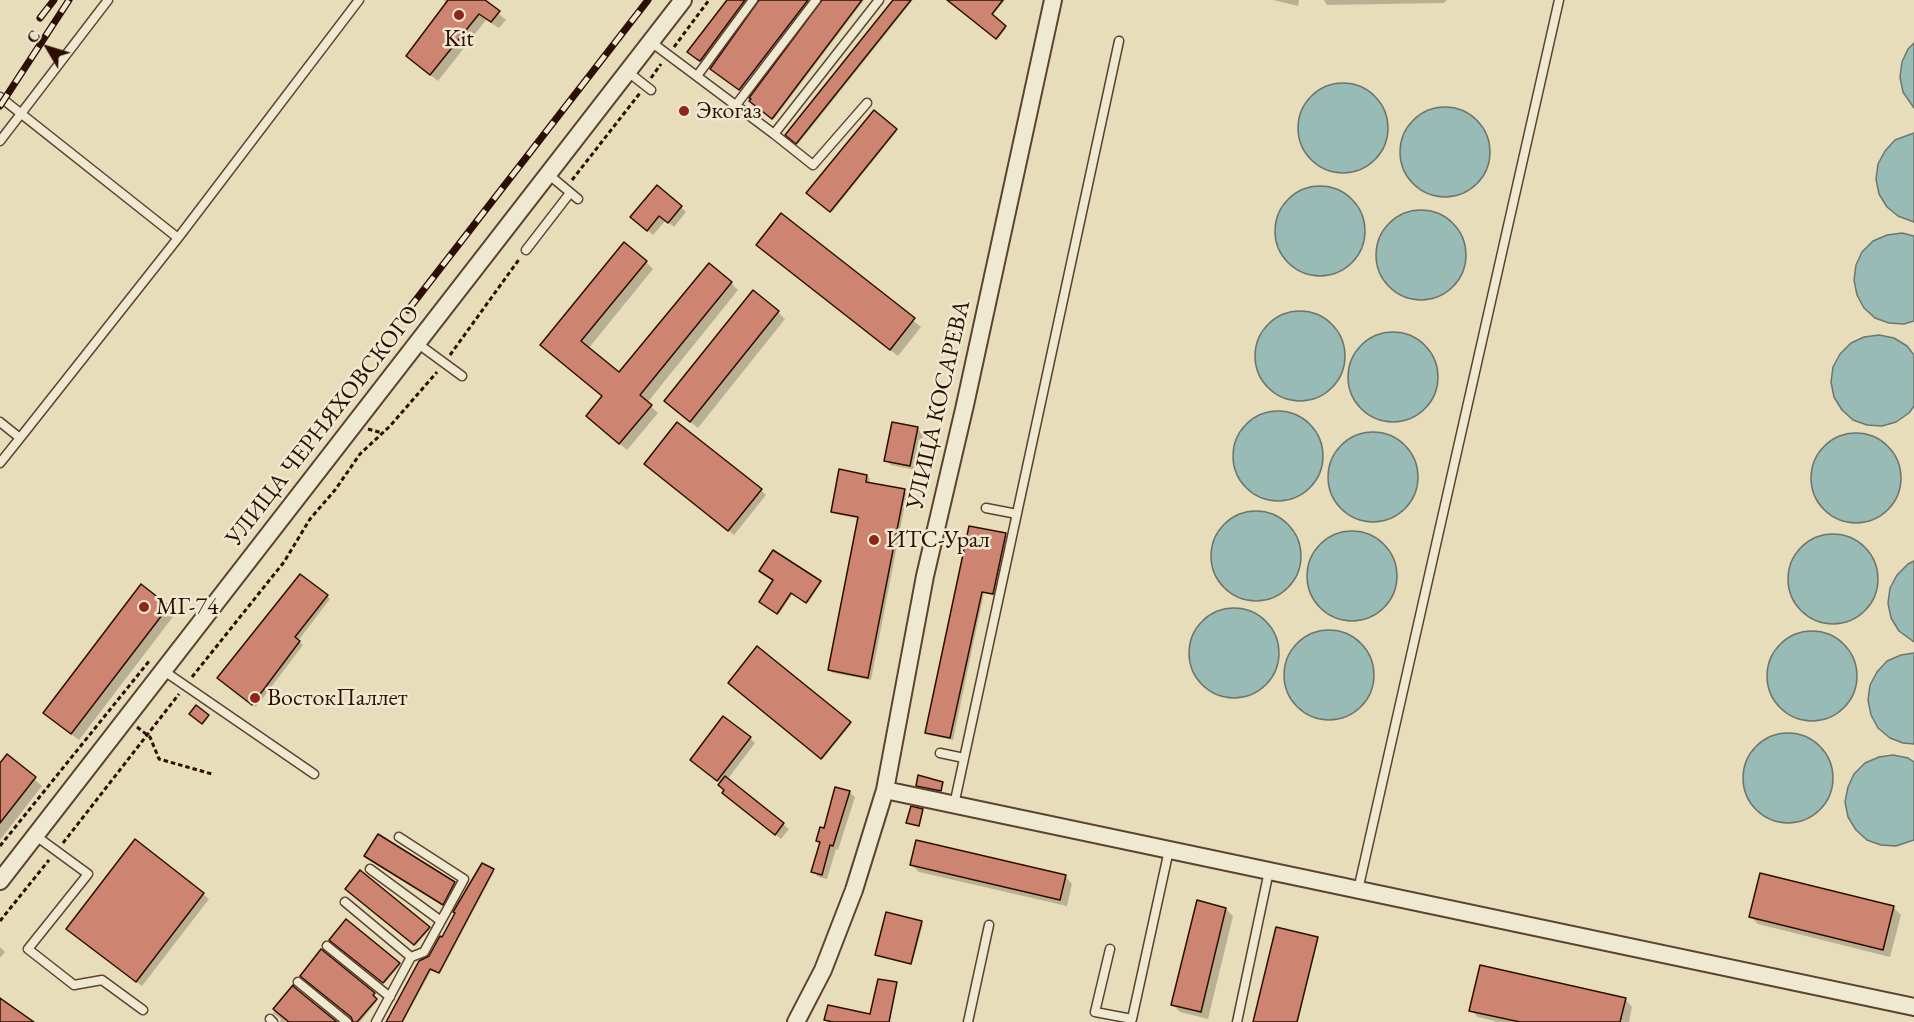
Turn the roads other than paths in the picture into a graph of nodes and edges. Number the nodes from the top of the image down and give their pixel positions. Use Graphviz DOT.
graph roads {
  1 [pos="108,0"];
  2 [pos="359,0"];
  3 [pos="683,0"];
  4 [pos="753,0"];
  5 [pos="816,0"];
  6 [pos="879,0"];
  7 [pos="1053,0"];
  8 [pos="1559,0"];
  9 [pos="1119,41"];
  10 [pos="651,42"];
  11 [pos="628,72"];
  12 [pos="697,76"];
  13 [pos="649,88"];
  14 [pos="0,97"];
  15 [pos="867,103"];
  16 [pos="736,105"];
  17 [pos="22,113"];
  18 [pos="774,134"];
  19 [pos="0,141"];
  20 [pos="548,174"];
  21 [pos="568,191"];
  22 [pos="578,199"];
  23 [pos="177,238"];
  24 [pos="526,250"];
  25 [pos="417,344"];
  26 [pos="462,376"];
  27 [pos="0,422"];
  28 [pos="20,438"];
  29 [pos="0,463"];
  30 [pos="986,508"];
  31 [pos="1017,514"];
  32 [pos="164,671"];
  33 [pos="940,753"];
  34 [pos="964,758"];
  35 [pos="314,774"];
  36 [pos="885,790"];
  37 [pos="954,805"];
  38 [pos="36,836"];
  39 [pos="399,837"];
  40 [pos="1168,850"];
  41 [pos="370,869"];
  42 [pos="1269,871"];
  43 [pos="0,881"];
  44 [pos="1358,890"];
  45 [pos="345,902"];
  46 [pos="441,921"];
  47 [pos="989,925"];
  48 [pos="327,946"];
  49 [pos="1110,949"];
  50 [pos="411,957"];
  51 [pos="298,982"];
  52 [pos="390,997"];
  53 [pos="1914,1007"];
  54 [pos="143,1010"];
  55 [pos="347,1022"];
  56 [pos="376,1022"];
  57 [pos="796,1022"];
  58 [pos="968,1022"];
  59 [pos="1237,1022"];
  1 -- 17 [label="lane"];
  2 -- 23 [label="lane"];
  3 -- 10 [label="street, УЛИЦА ЧЕРНЯХОВСКОГО"];
  4 -- 12 [label="lane"];
  5 -- 16 [label="lane"];
  6 -- 18 [label="lane"];
  7 -- 36 [label="street, УЛИЦА КОСАРЕВА"];
  8 -- 44 [label="lane"];
  9 -- 31 [label="lane"];
  10 -- 11 [label="street, УЛИЦА ЧЕРНЯХОВСКОГО"];
  10 -- 12 [label="lane"];
  11 -- 13 [label="lane"];
  11 -- 20 [label="street, УЛИЦА ЧЕРНЯХОВСКОГО"];
  12 -- 16 [label="lane"];
  14 -- 17 [label="lane"];
  15 -- 18 [label="lane"];
  16 -- 18 [label="lane"];
  17 -- 19 [label="lane"];
  17 -- 23 [label="lane"];
  20 -- 21 [label="lane"];
  20 -- 25 [label="street, УЛИЦА ЧЕРНЯХОВСКОГО"];
  21 -- 22 [label="lane"];
  21 -- 24 [label="lane"];
  23 -- 28 [label="lane"];
  25 -- 26 [label="lane"];
  25 -- 32 [label="street, УЛИЦА ЧЕРНЯХОВСКОГО"];
  27 -- 28 [label="lane"];
  28 -- 29 [label="lane"];
  30 -- 31 [label="lane"];
  31 -- 34 [label="lane"];
  32 -- 35 [label="lane"];
  32 -- 38 [label="street, УЛИЦА ЧЕРНЯХОВСКОГО"];
  33 -- 34 [label="lane"];
  34 -- 37 [label="lane"];
  36 -- 37 [label="street"];
  36 -- 57 [label="street, УЛИЦА КОСАРЕВА"];
  37 -- 40 [label="street"];
  38 -- 43 [label="street, УЛИЦА ЧЕРНЯХОВСКОГО"];
  38 -- 54 [label="lane"];
  39 -- 46 [label="lane"];
  40 -- 42 [label="street"];
  40 -- 49 [label="lane"];
  41 -- 46 [label="lane"];
  42 -- 44 [label="street"];
  42 -- 59 [label="lane"];
  44 -- 53 [label="street"];
  45 -- 50 [label="lane"];
  46 -- 50 [label="lane"];
  47 -- 58 [label="lane"];
  48 -- 52 [label="lane"];
  50 -- 52 [label="lane"];
  51 -- 55 [label="lane"];
  52 -- 56 [label="lane"];
}
